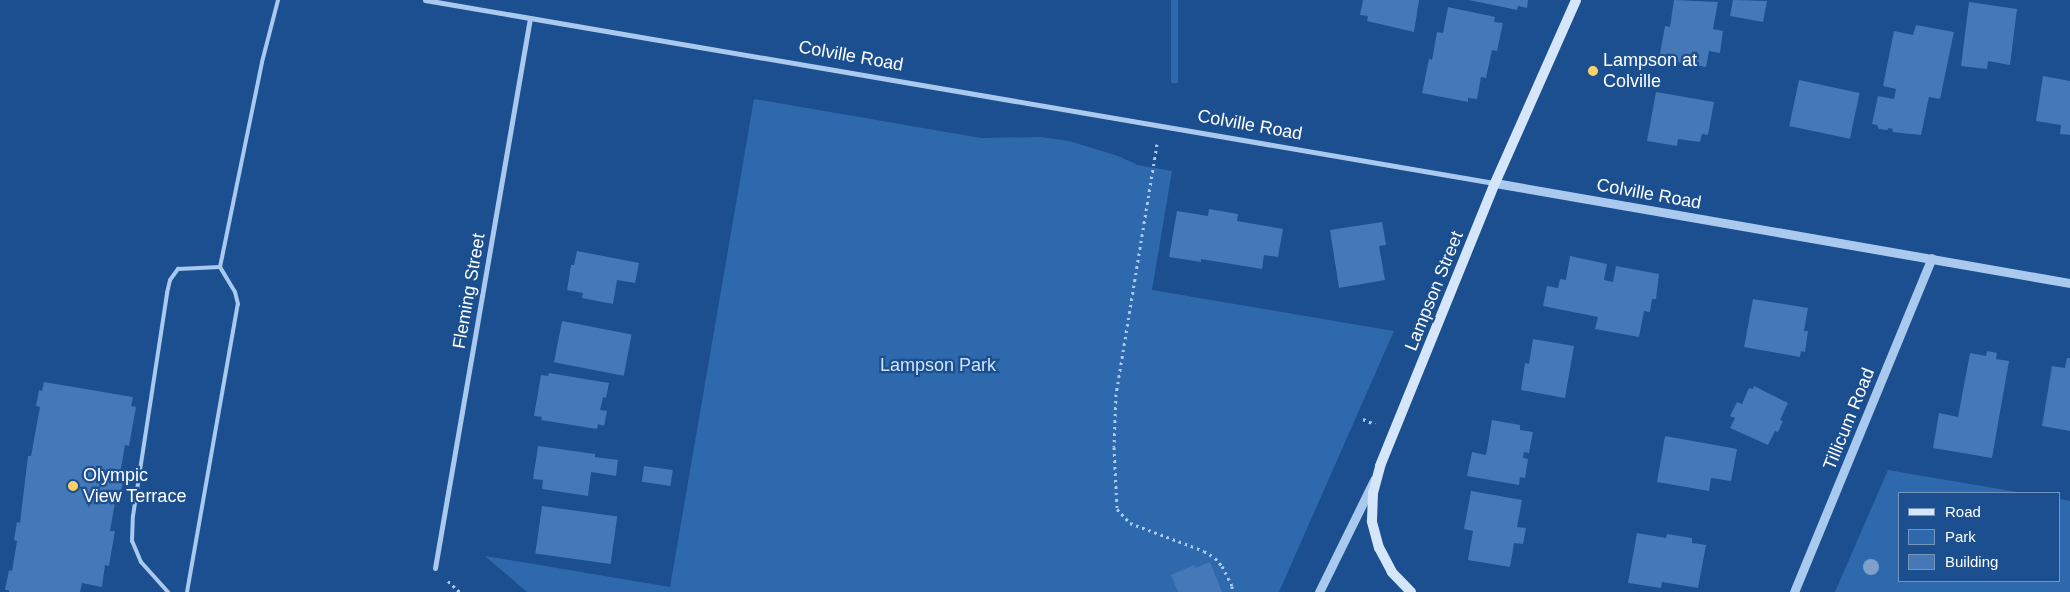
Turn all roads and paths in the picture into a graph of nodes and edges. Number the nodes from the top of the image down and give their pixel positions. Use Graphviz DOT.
graph roads {
  1 [pos="278,0"];
  2 [pos="425,0"];
  3 [pos="1576,0"];
  4 [pos="530,18"];
  5 [pos="1160,126"];
  6 [pos="1495,183"];
  7 [pos="1932,258"];
  8 [pos="220,267"];
  9 [pos="2070,283"];
  10 [pos="1380,466"];
  11 [pos="435,568"];
  12 [pos="168,592"];
  13 [pos="186,592"];
  14 [pos="1232,592"];
  15 [pos="1319,592"];
  16 [pos="1411,592"];
  17 [pos="1794,592"];
  1 -- 8 [label="lane"];
  2 -- 4 [label="street, Colville Road"];
  3 -- 6 [label="main road, Lampson Street"];
  4 -- 5 [label="street, Colville Road"];
  4 -- 11 [label="street, Fleming Street"];
  5 -- 6 [label="street, Colville Road"];
  5 -- 14 [label="path"];
  6 -- 7 [label="street, Colville Road"];
  6 -- 10 [label="main road, Lampson Street"];
  7 -- 9 [label="street, Colville Road"];
  7 -- 17 [label="street, Tillicum Road"];
  8 -- 12 [label="lane"];
  8 -- 13 [label="lane"];
  10 -- 15 [label="street, Lampson Street"];
  10 -- 16 [label="main road"];
}
